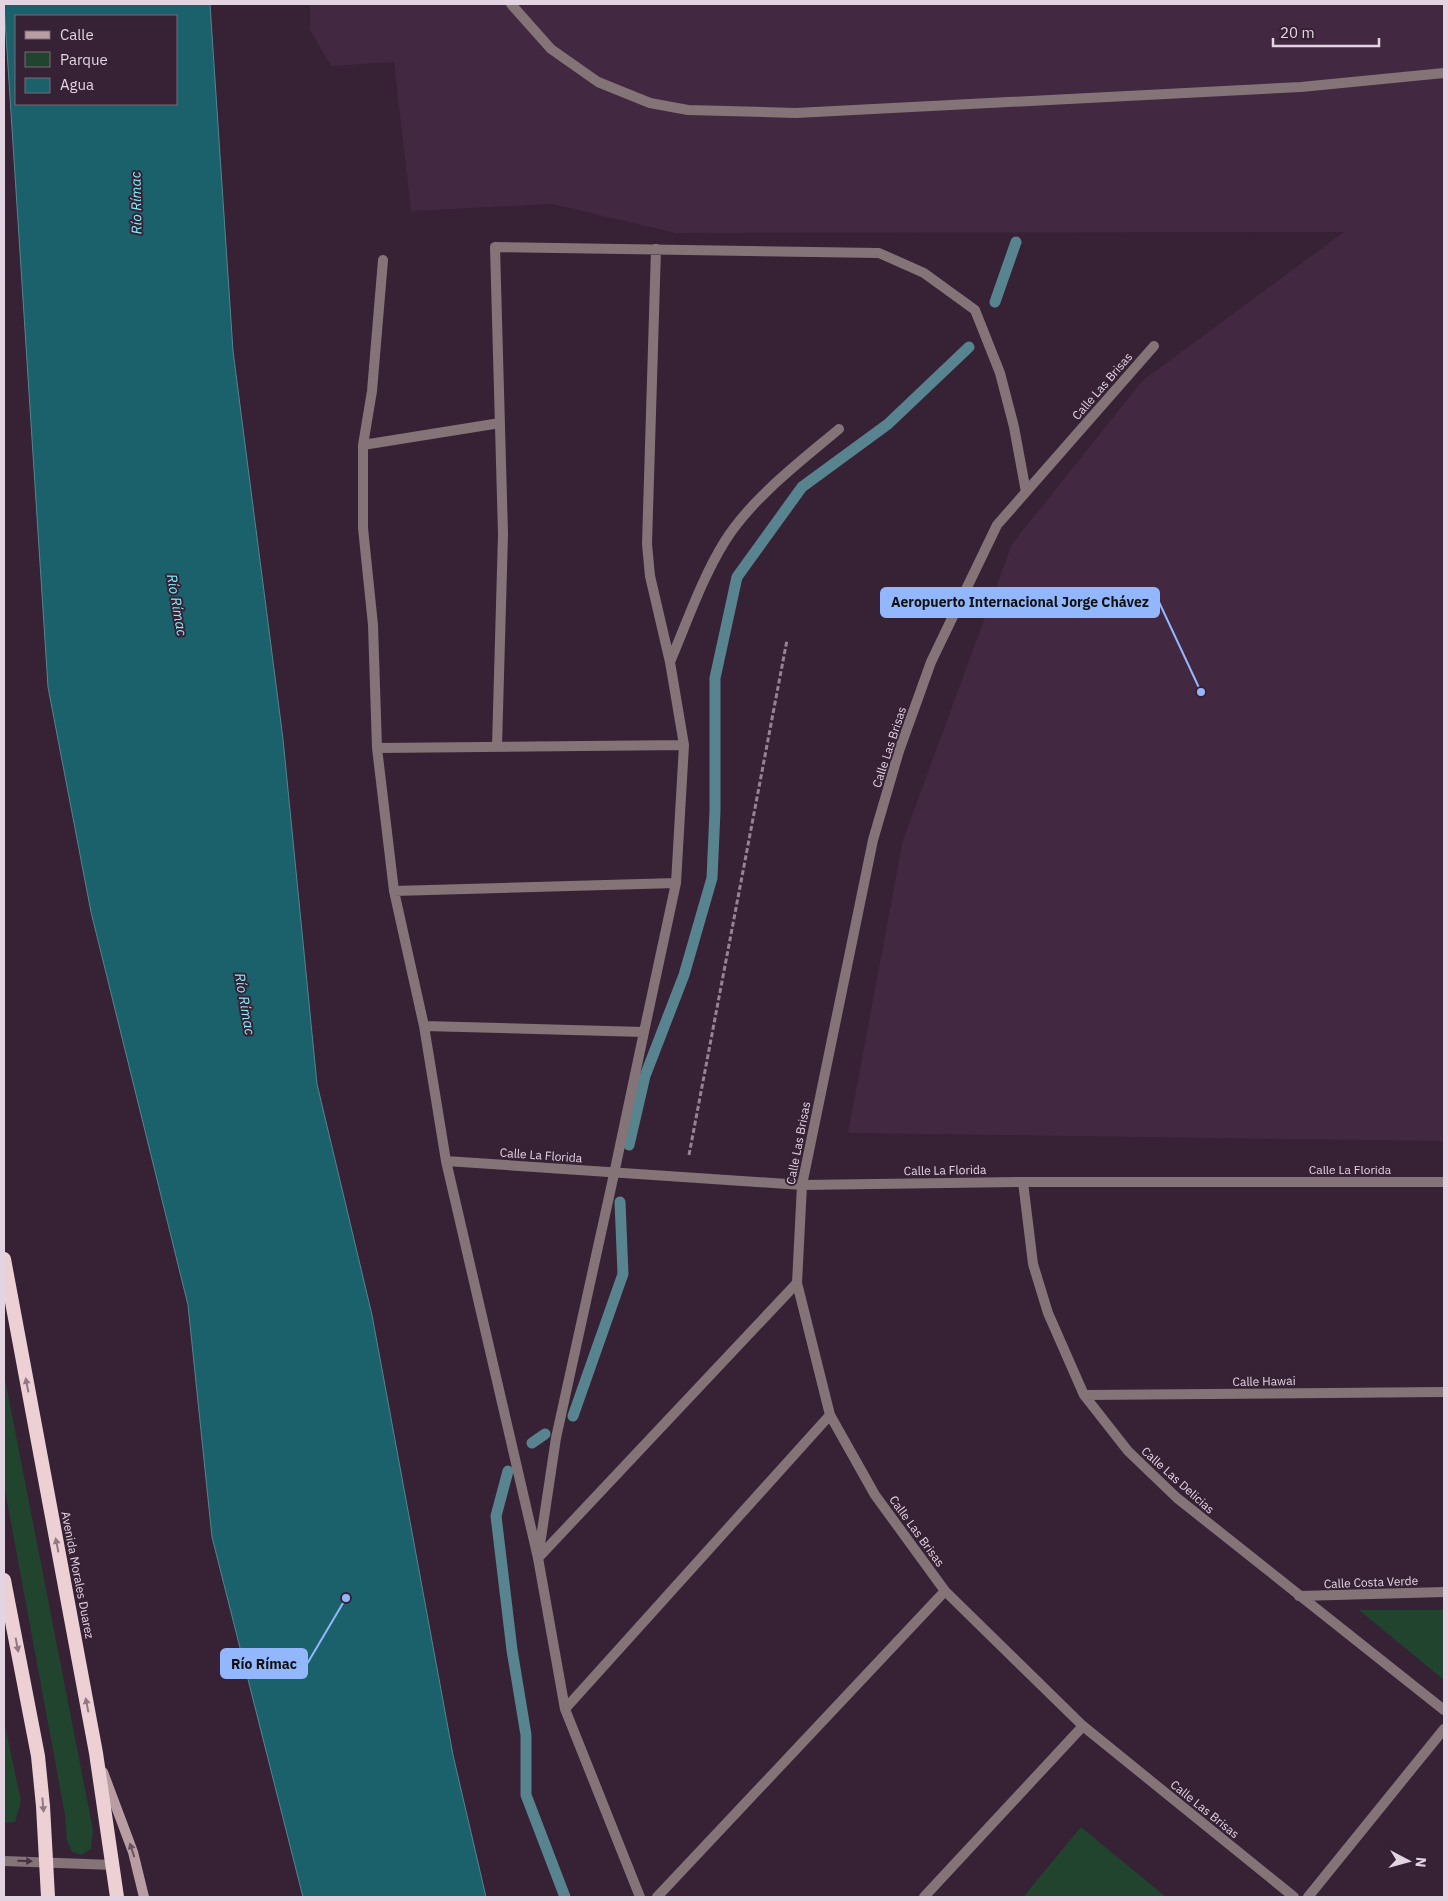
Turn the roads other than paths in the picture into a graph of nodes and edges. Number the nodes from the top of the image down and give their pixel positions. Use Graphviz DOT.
graph roads {
  1 [pos="511,4"];
  2 [pos="1444,73"];
  3 [pos="656,249"];
  4 [pos="383,260"];
  5 [pos="1154,346"];
  6 [pos="500,423"];
  7 [pos="839,429"];
  8 [pos="363,445"];
  9 [pos="1026,492"];
  10 [pos="670,662"];
  11 [pos="684,745"];
  12 [pos="497,746"];
  13 [pos="377,748"];
  14 [pos="676,883"];
  15 [pos="394,891"];
  16 [pos="424,1026"];
  17 [pos="644,1032"];
  18 [pos="446,1161"];
  19 [pos="614,1174"];
  20 [pos="1024,1182"];
  21 [pos="1444,1182"];
  22 [pos="802,1185"];
  23 [pos="4,1259"];
  24 [pos="798,1283"];
  25 [pos="1444,1392"];
  26 [pos="1084,1395"];
  27 [pos="830,1415"];
  28 [pos="538,1558"];
  29 [pos="4,1580"];
  30 [pos="945,1591"];
  31 [pos="1444,1592"];
  32 [pos="1299,1596"];
  33 [pos="564,1709"];
  34 [pos="1444,1710"];
  35 [pos="1083,1726"];
  36 [pos="1444,1729"];
  37 [pos="96,1753"];
  38 [pos="4,1861"];
  39 [pos="47,1862"];
  40 [pos="113,1865"];
  41 [pos="48,1897"];
  42 [pos="117,1897"];
  43 [pos="144,1897"];
  44 [pos="640,1897"];
  45 [pos="657,1897"];
  46 [pos="924,1897"];
  47 [pos="1294,1897"];
  48 [pos="1308,1897"];
  1 -- 2 [label="street"];
  3 -- 6 [label="street"];
  3 -- 9 [label="street"];
  3 -- 10 [label="street"];
  4 -- 8 [label="street"];
  5 -- 9 [label="street, Calle Las Brisas"];
  6 -- 8 [label="street"];
  6 -- 12 [label="street"];
  7 -- 10 [label="street"];
  8 -- 13 [label="street"];
  9 -- 22 [label="street, Calle Las Brisas"];
  10 -- 11 [label="street"];
  11 -- 12 [label="street"];
  11 -- 14 [label="street"];
  12 -- 13 [label="street"];
  13 -- 15 [label="street"];
  14 -- 15 [label="street"];
  14 -- 17 [label="street"];
  15 -- 16 [label="street"];
  16 -- 17 [label="street"];
  16 -- 18 [label="street"];
  17 -- 19 [label="street"];
  18 -- 19 [label="street, Calle La Florida"];
  18 -- 28 [label="street"];
  19 -- 22 [label="street, Calle La Florida"];
  19 -- 28 [label="street"];
  20 -- 21 [label="street, Calle La Florida"];
  20 -- 22 [label="street, Calle La Florida"];
  20 -- 26 [label="street, Calle Las Delicias"];
  22 -- 24 [label="street, Calle Las Brisas"];
  37 -- 23 [label="highway, Avenida Morales Duarez, one-way"];
  24 -- 27 [label="street, Calle Las Brisas"];
  24 -- 28 [label="street"];
  25 -- 26 [label="street, Calle Hawai"];
  26 -- 32 [label="street, Calle Las Delicias"];
  27 -- 30 [label="street, Calle Las Brisas"];
  27 -- 33 [label="street"];
  28 -- 33 [label="street"];
  29 -- 39 [label="highway, one-way"];
  30 -- 35 [label="street, Calle Las Brisas"];
  30 -- 45 [label="street"];
  31 -- 32 [label="street, Calle Costa Verde"];
  32 -- 34 [label="street, Calle Las Delicias"];
  33 -- 44 [label="street"];
  35 -- 46 [label="street"];
  35 -- 47 [label="street, Calle Las Brisas"];
  36 -- 48 [label="street"];
  37 -- 40 [label="highway, Avenida Morales Duarez"];
  43 -- 37 [label="main road, one-way"];
  38 -- 39 [label="street, one-way"];
  39 -- 40 [label="street"];
  39 -- 41 [label="highway"];
  40 -- 42 [label="highway, Avenida Morales Duarez"];
}
